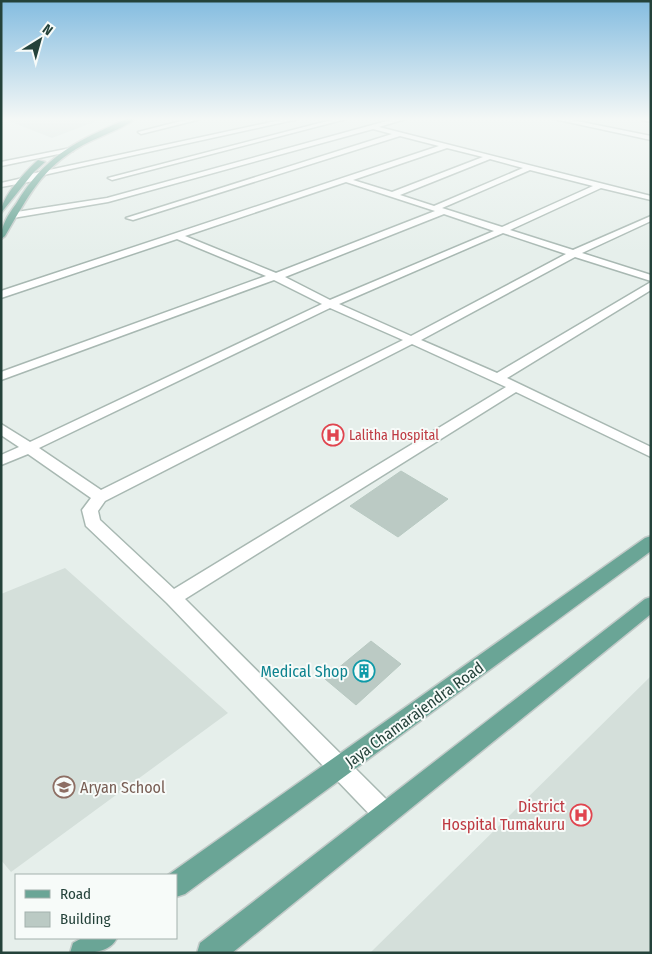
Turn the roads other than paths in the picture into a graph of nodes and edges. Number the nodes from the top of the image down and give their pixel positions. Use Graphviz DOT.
graph roads {
  1 [pos="41,164"];
  2 [pos="54,164"];
  3 [pos="95,164"];
  4 [pos="169,164"];
  5 [pos="241,164"];
  6 [pos="305,164"];
  7 [pos="394,164"];
  8 [pos="473,164"];
  9 [pos="516,164"];
  10 [pos="530,167"];
  11 [pos="39,176"];
  12 [pos="112,178"];
  13 [pos="25,179"];
  14 [pos="346,180"];
  15 [pos="1,185"];
  16 [pos="601,185"];
  17 [pos="392,195"];
  18 [pos="651,198"];
  19 [pos="440,209"];
  20 [pos="1,211"];
  21 [pos="13,215"];
  22 [pos="130,218"];
  23 [pos="651,218"];
  24 [pos="503,230"];
  25 [pos="1,236"];
  26 [pos="179,237"];
  27 [pos="576,252"];
  28 [pos="274,276"];
  29 [pos="651,278"];
  30 [pos="651,285"];
  31 [pos="1,296"];
  32 [pos="330,304"];
  33 [pos="412,340"];
  34 [pos="1,376"];
  35 [pos="498,378"];
  36 [pos="515,386"];
  37 [pos="1,428"];
  38 [pos="31,447"];
  39 [pos="651,453"];
  40 [pos="1,461"];
  41 [pos="100,497"];
  42 [pos="651,542"];
  43 [pos="173,598"];
  44 [pos="651,604"];
  45 [pos="339,768"];
  46 [pos="384,814"];
  47 [pos="178,884"];
  48 [pos="103,939"];
  49 [pos="83,953"];
  50 [pos="210,953"];
  1 -- 13 [label="main road"];
  2 -- 11 [label="main road"];
  3 -- 11 [label="street"];
  4 -- 12 [label="street"];
  5 -- 21 [label="street"];
  6 -- 22 [label="street"];
  7 -- 14 [label="street"];
  8 -- 17 [label="street"];
  9 -- 10 [label="street"];
  10 -- 16 [label="street"];
  10 -- 19 [label="street"];
  11 -- 13 [label="street"];
  11 -- 21 [label="main road"];
  13 -- 15 [label="street"];
  13 -- 20 [label="main road"];
  14 -- 17 [label="street"];
  14 -- 26 [label="street"];
  16 -- 18 [label="street"];
  16 -- 24 [label="street"];
  17 -- 19 [label="street"];
  19 -- 24 [label="street"];
  19 -- 28 [label="street"];
  21 -- 25 [label="main road"];
  23 -- 27 [label="street"];
  24 -- 27 [label="street"];
  24 -- 32 [label="street"];
  26 -- 28 [label="street"];
  26 -- 31 [label="street"];
  27 -- 29 [label="street"];
  27 -- 33 [label="street"];
  28 -- 32 [label="street"];
  28 -- 34 [label="street"];
  30 -- 35 [label="street"];
  32 -- 33 [label="street"];
  32 -- 38 [label="street"];
  33 -- 35 [label="street"];
  33 -- 41 [label="street"];
  35 -- 36 [label="street"];
  36 -- 39 [label="street"];
  36 -- 43 [label="street"];
  37 -- 38 [label="street"];
  38 -- 40 [label="street"];
  38 -- 41 [label="street"];
  41 -- 43 [label="street"];
  42 -- 45 [label="main road, Jaya Chamarajendra Road"];
  43 -- 45 [label="street"];
  44 -- 46 [label="main road"];
  45 -- 46 [label="street"];
  45 -- 47 [label="main road, Jaya Chamarajendra Road"];
  46 -- 50 [label="main road"];
  48 -- 49 [label="main road"];
}
